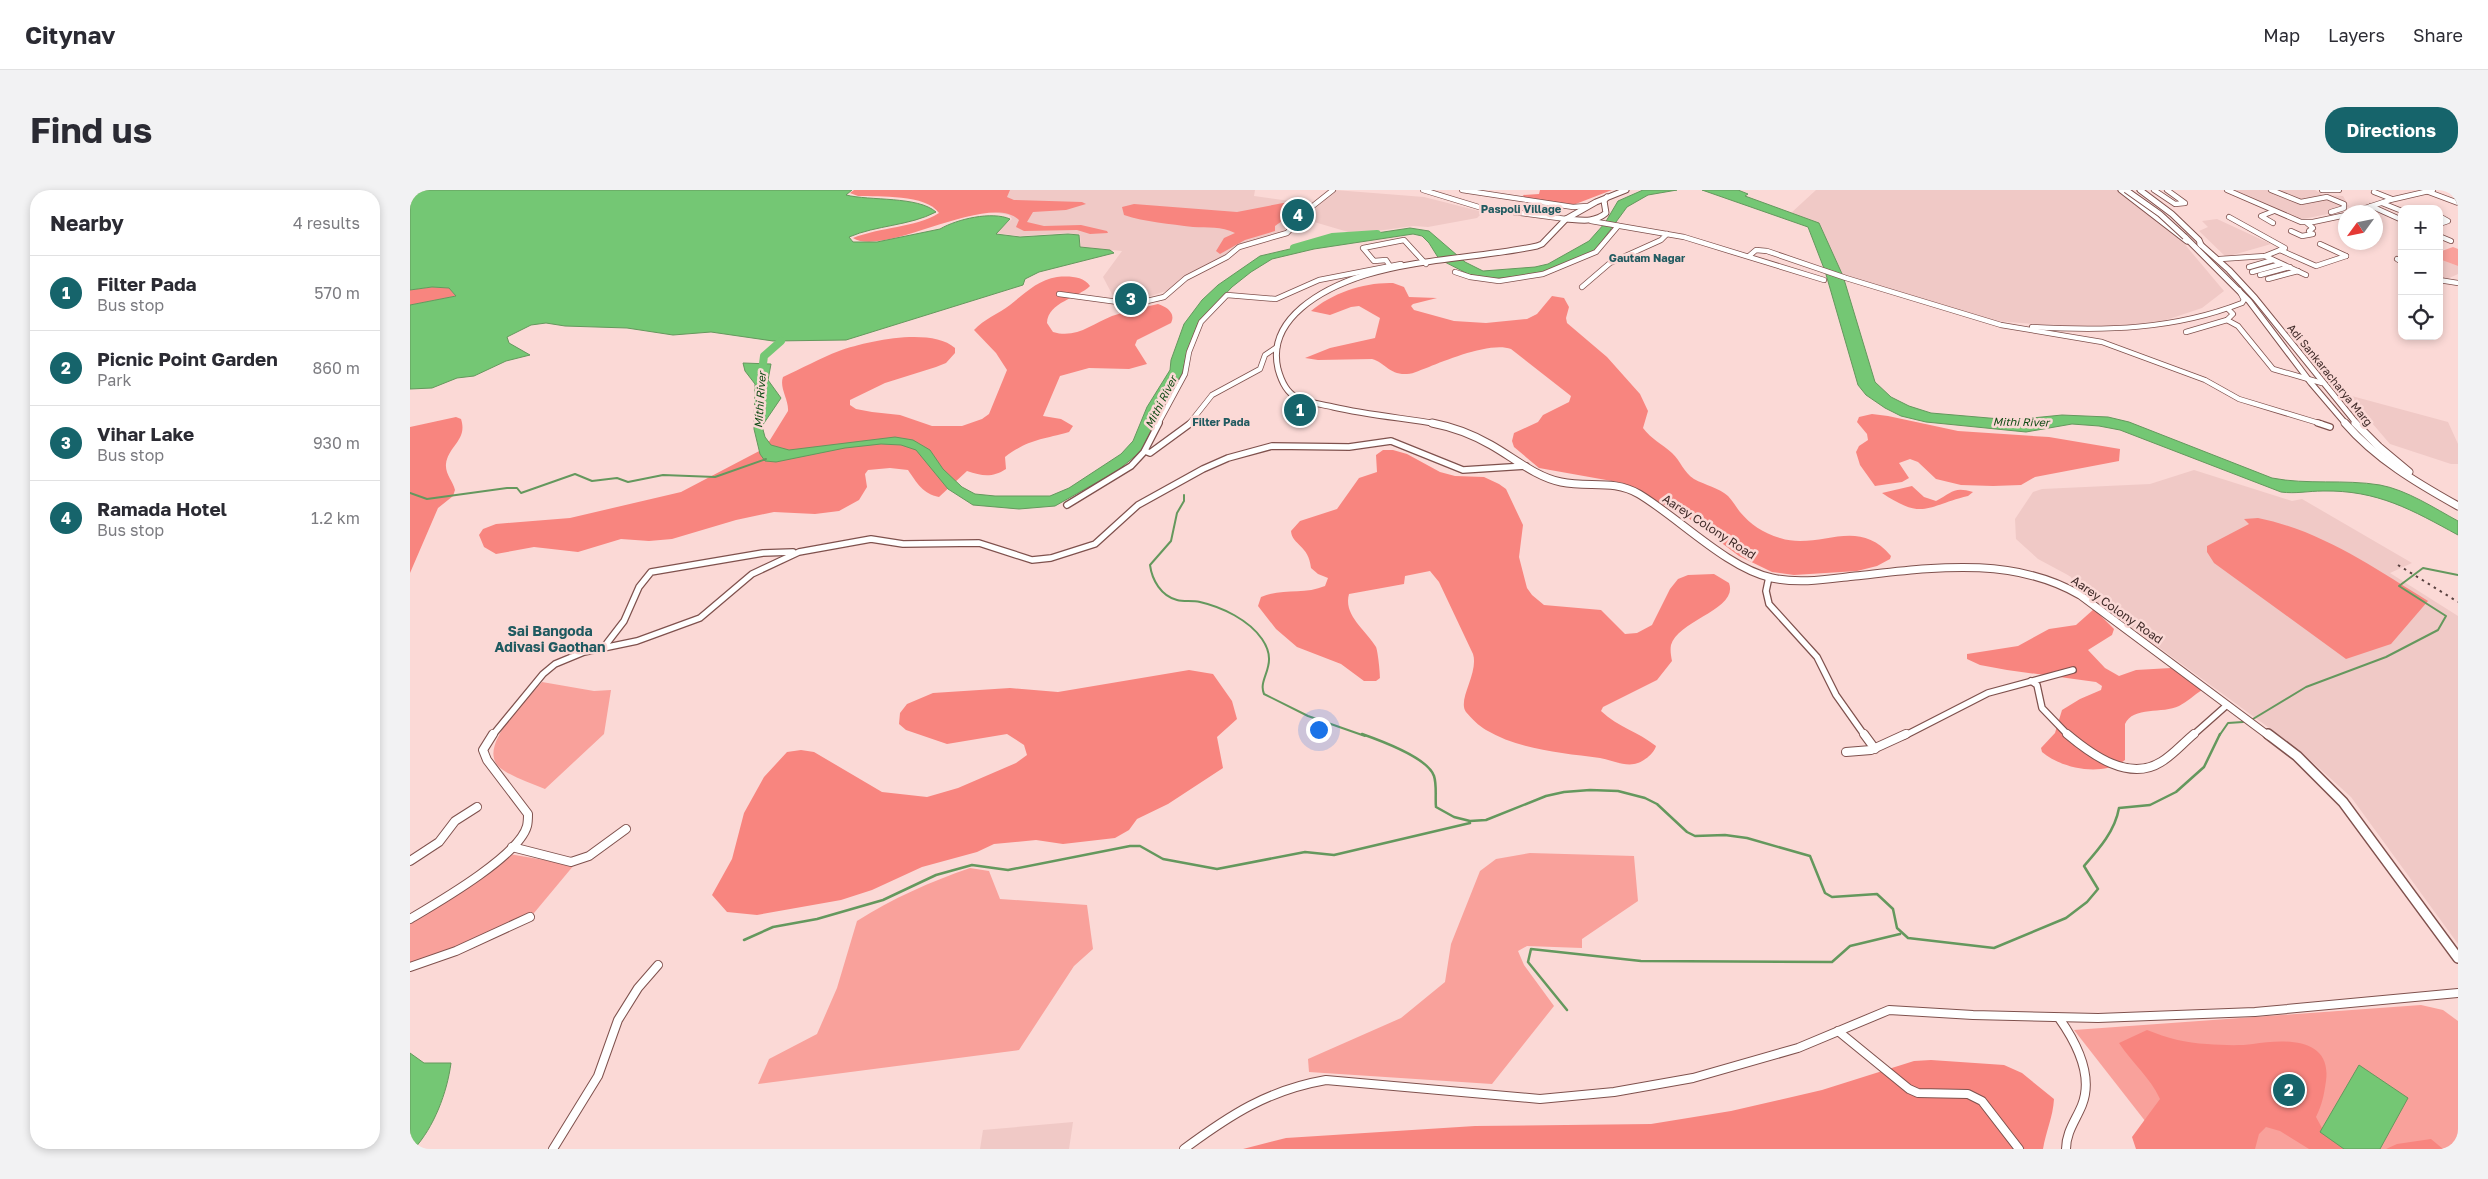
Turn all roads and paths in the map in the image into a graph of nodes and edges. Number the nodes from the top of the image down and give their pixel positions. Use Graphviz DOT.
graph roads {
  1 [pos="1333,190"];
  2 [pos="1423,190"];
  3 [pos="1462,190"];
  4 [pos="1626,190"];
  5 [pos="2121,190"];
  6 [pos="2133,190"];
  7 [pos="2140,190"];
  8 [pos="2154,190"];
  9 [pos="2167,190"];
  10 [pos="2226,190"];
  11 [pos="2271,190"];
  12 [pos="2322,190"];
  13 [pos="2339,190"];
  14 [pos="2433,190"];
  15 [pos="2426,191"];
  16 [pos="2374,192"];
  17 [pos="2128,193"];
  18 [pos="2145,194"];
  19 [pos="1607,197"];
  20 [pos="2394,199"];
  21 [pos="2382,203"];
  22 [pos="2458,203"];
  23 [pos="2375,205"];
  24 [pos="1587,206"];
  25 [pos="2398,209"];
  26 [pos="2274,211"];
  27 [pos="2383,211"];
  28 [pos="2331,212"];
  29 [pos="2229,217"];
  30 [pos="2338,217"];
  31 [pos="2398,218"];
  32 [pos="1566,219"];
  33 [pos="1591,221"];
  34 [pos="2273,223"];
  35 [pos="2307,223"];
  36 [pos="1617,226"];
  37 [pos="2291,231"];
  38 [pos="1667,234"];
  39 [pos="2188,236"];
  40 [pos="2443,238"];
  41 [pos="2451,241"];
  42 [pos="2320,244"];
  43 [pos="2201,245"];
  44 [pos="2280,250"];
  45 [pos="2203,252"];
  46 [pos="1749,256"];
  47 [pos="2265,256"];
  48 [pos="2220,259"];
  49 [pos="2274,260"];
  50 [pos="1426,264"];
  51 [pos="2281,264"];
  52 [pos="1390,266"];
  53 [pos="2249,267"];
  54 [pos="2290,267"];
  55 [pos="2298,271"];
  56 [pos="1455,272"];
  57 [pos="2252,272"];
  58 [pos="2306,275"];
  59 [pos="2260,276"];
  60 [pos="2268,279"];
  61 [pos="1824,280"];
  62 [pos="2443,281"];
  63 [pos="2458,283"];
  64 [pos="1582,287"];
  65 [pos="2239,290"];
  66 [pos="1059,294"];
  67 [pos="2228,309"];
  68 [pos="2227,320"];
  69 [pos="1985,321"];
  70 [pos="2186,332"];
  71 [pos="1277,347"];
  72 [pos="2311,380"];
  73 [pos="2322,383"];
  74 [pos="2330,427"];
  75 [pos="1145,451"];
  76 [pos="1527,466"];
  77 [pos="2458,501"];
  78 [pos="1067,505"];
  79 [pos="2458,506"];
  80 [pos="799,552"];
  81 [pos="1769,577"];
  82 [pos="604,647"];
  83 [pos="2073,670"];
  84 [pos="2031,681"];
  85 [pos="2227,705"];
  86 [pos="1875,749"];
  87 [pos="1846,752"];
  88 [pos="477,807"];
  89 [pos="626,829"];
  90 [pos="512,847"];
  91 [pos="410,861"];
  92 [pos="530,917"];
  93 [pos="410,919"];
  94 [pos="2458,958"];
  95 [pos="658,965"];
  96 [pos="410,967"];
  97 [pos="2458,993"];
  98 [pos="2059,1018"];
  99 [pos="1838,1030"];
  100 [pos="553,1149"];
  101 [pos="1184,1149"];
  102 [pos="2019,1149"];
  103 [pos="2066,1149"];
  1 -- 66 [label="street"];
  2 -- 32 [label="street"];
  3 -- 24 [label="street"];
  4 -- 19 [label="main road"];
  5 -- 17 [label="main road"];
  6 -- 39 [label="main road, bridge"];
  7 -- 18 [label="main road"];
  8 -- 9 [label="street"];
  10 -- 26 [label="street"];
  11 -- 28 [label="street"];
  12 -- 13 [label="street"];
  14 -- 15 [label="street"];
  15 -- 20 [label="street"];
  15 -- 22 [label="street"];
  16 -- 20 [label="street"];
  17 -- 18 [label="main road"];
  17 -- 39 [label="main road, bridge"];
  17 -- 45 [label="main road"];
  18 -- 43 [label="main road"];
  19 -- 24 [label="main road"];
  19 -- 33 [label="main road"];
  20 -- 21 [label="street"];
  21 -- 23 [label="street"];
  21 -- 25 [label="street"];
  24 -- 32 [label="main road"];
  26 -- 34 [label="street"];
  26 -- 35 [label="street"];
  27 -- 31 [label="street"];
  29 -- 44 [label="street"];
  30 -- 35 [label="street"];
  32 -- 33 [label="main road"];
  32 -- 50 [label="main road"];
  33 -- 36 [label="street"];
  35 -- 37 [label="street"];
  36 -- 38 [label="street"];
  36 -- 56 [label="street"];
  38 -- 61 [label="street"];
  38 -- 64 [label="street"];
  39 -- 43 [label="main road"];
  39 -- 45 [label="main road"];
  40 -- 41 [label="street"];
  42 -- 44 [label="street"];
  43 -- 48 [label="main road, Adi Sankaracharya Marg"];
  44 -- 47 [label="street"];
  45 -- 65 [label="main road, Adi Sankaracharya Marg"];
  46 -- 69 [label="street"];
  47 -- 48 [label="street"];
  47 -- 49 [label="street"];
  48 -- 73 [label="main road, Adi Sankaracharya Marg"];
  49 -- 51 [label="street"];
  49 -- 53 [label="street"];
  50 -- 52 [label="street"];
  50 -- 52 [label="street"];
  50 -- 71 [label="main road"];
  51 -- 54 [label="street"];
  51 -- 57 [label="street"];
  52 -- 75 [label="street"];
  54 -- 55 [label="street"];
  54 -- 59 [label="street"];
  55 -- 58 [label="street"];
  55 -- 60 [label="street"];
  62 -- 63 [label="street"];
  65 -- 67 [label="street"];
  65 -- 72 [label="main road, Adi Sankaracharya Marg"];
  67 -- 68 [label="street"];
  67 -- 69 [label="street"];
  68 -- 70 [label="street"];
  68 -- 72 [label="street"];
  69 -- 74 [label="street"];
  71 -- 75 [label="street"];
  71 -- 76 [label="main road, Aarey Colony Road"];
  72 -- 73 [label="street"];
  72 -- 79 [label="main road, Adi Sankaracharya Marg"];
  73 -- 77 [label="main road, Adi Sankaracharya Marg"];
  75 -- 78 [label="street"];
  76 -- 80 [label="street"];
  76 -- 81 [label="main road, Aarey Colony Road"];
  80 -- 82 [label="street"];
  80 -- 82 [label="street"];
  81 -- 85 [label="main road, Aarey Colony Road"];
  81 -- 86 [label="street"];
  82 -- 90 [label="street"];
  83 -- 84 [label="street"];
  84 -- 85 [label="street"];
  84 -- 86 [label="street"];
  85 -- 94 [label="main road, Aarey Colony Road"];
  86 -- 87 [label="street"];
  88 -- 91 [label="street"];
  89 -- 90 [label="street"];
  90 -- 93 [label="street"];
  92 -- 96 [label="street"];
  95 -- 100 [label="street"];
  97 -- 98 [label="street"];
  98 -- 99 [label="street"];
  98 -- 103 [label="street"];
  99 -- 101 [label="street"];
  99 -- 102 [label="street"];
}
